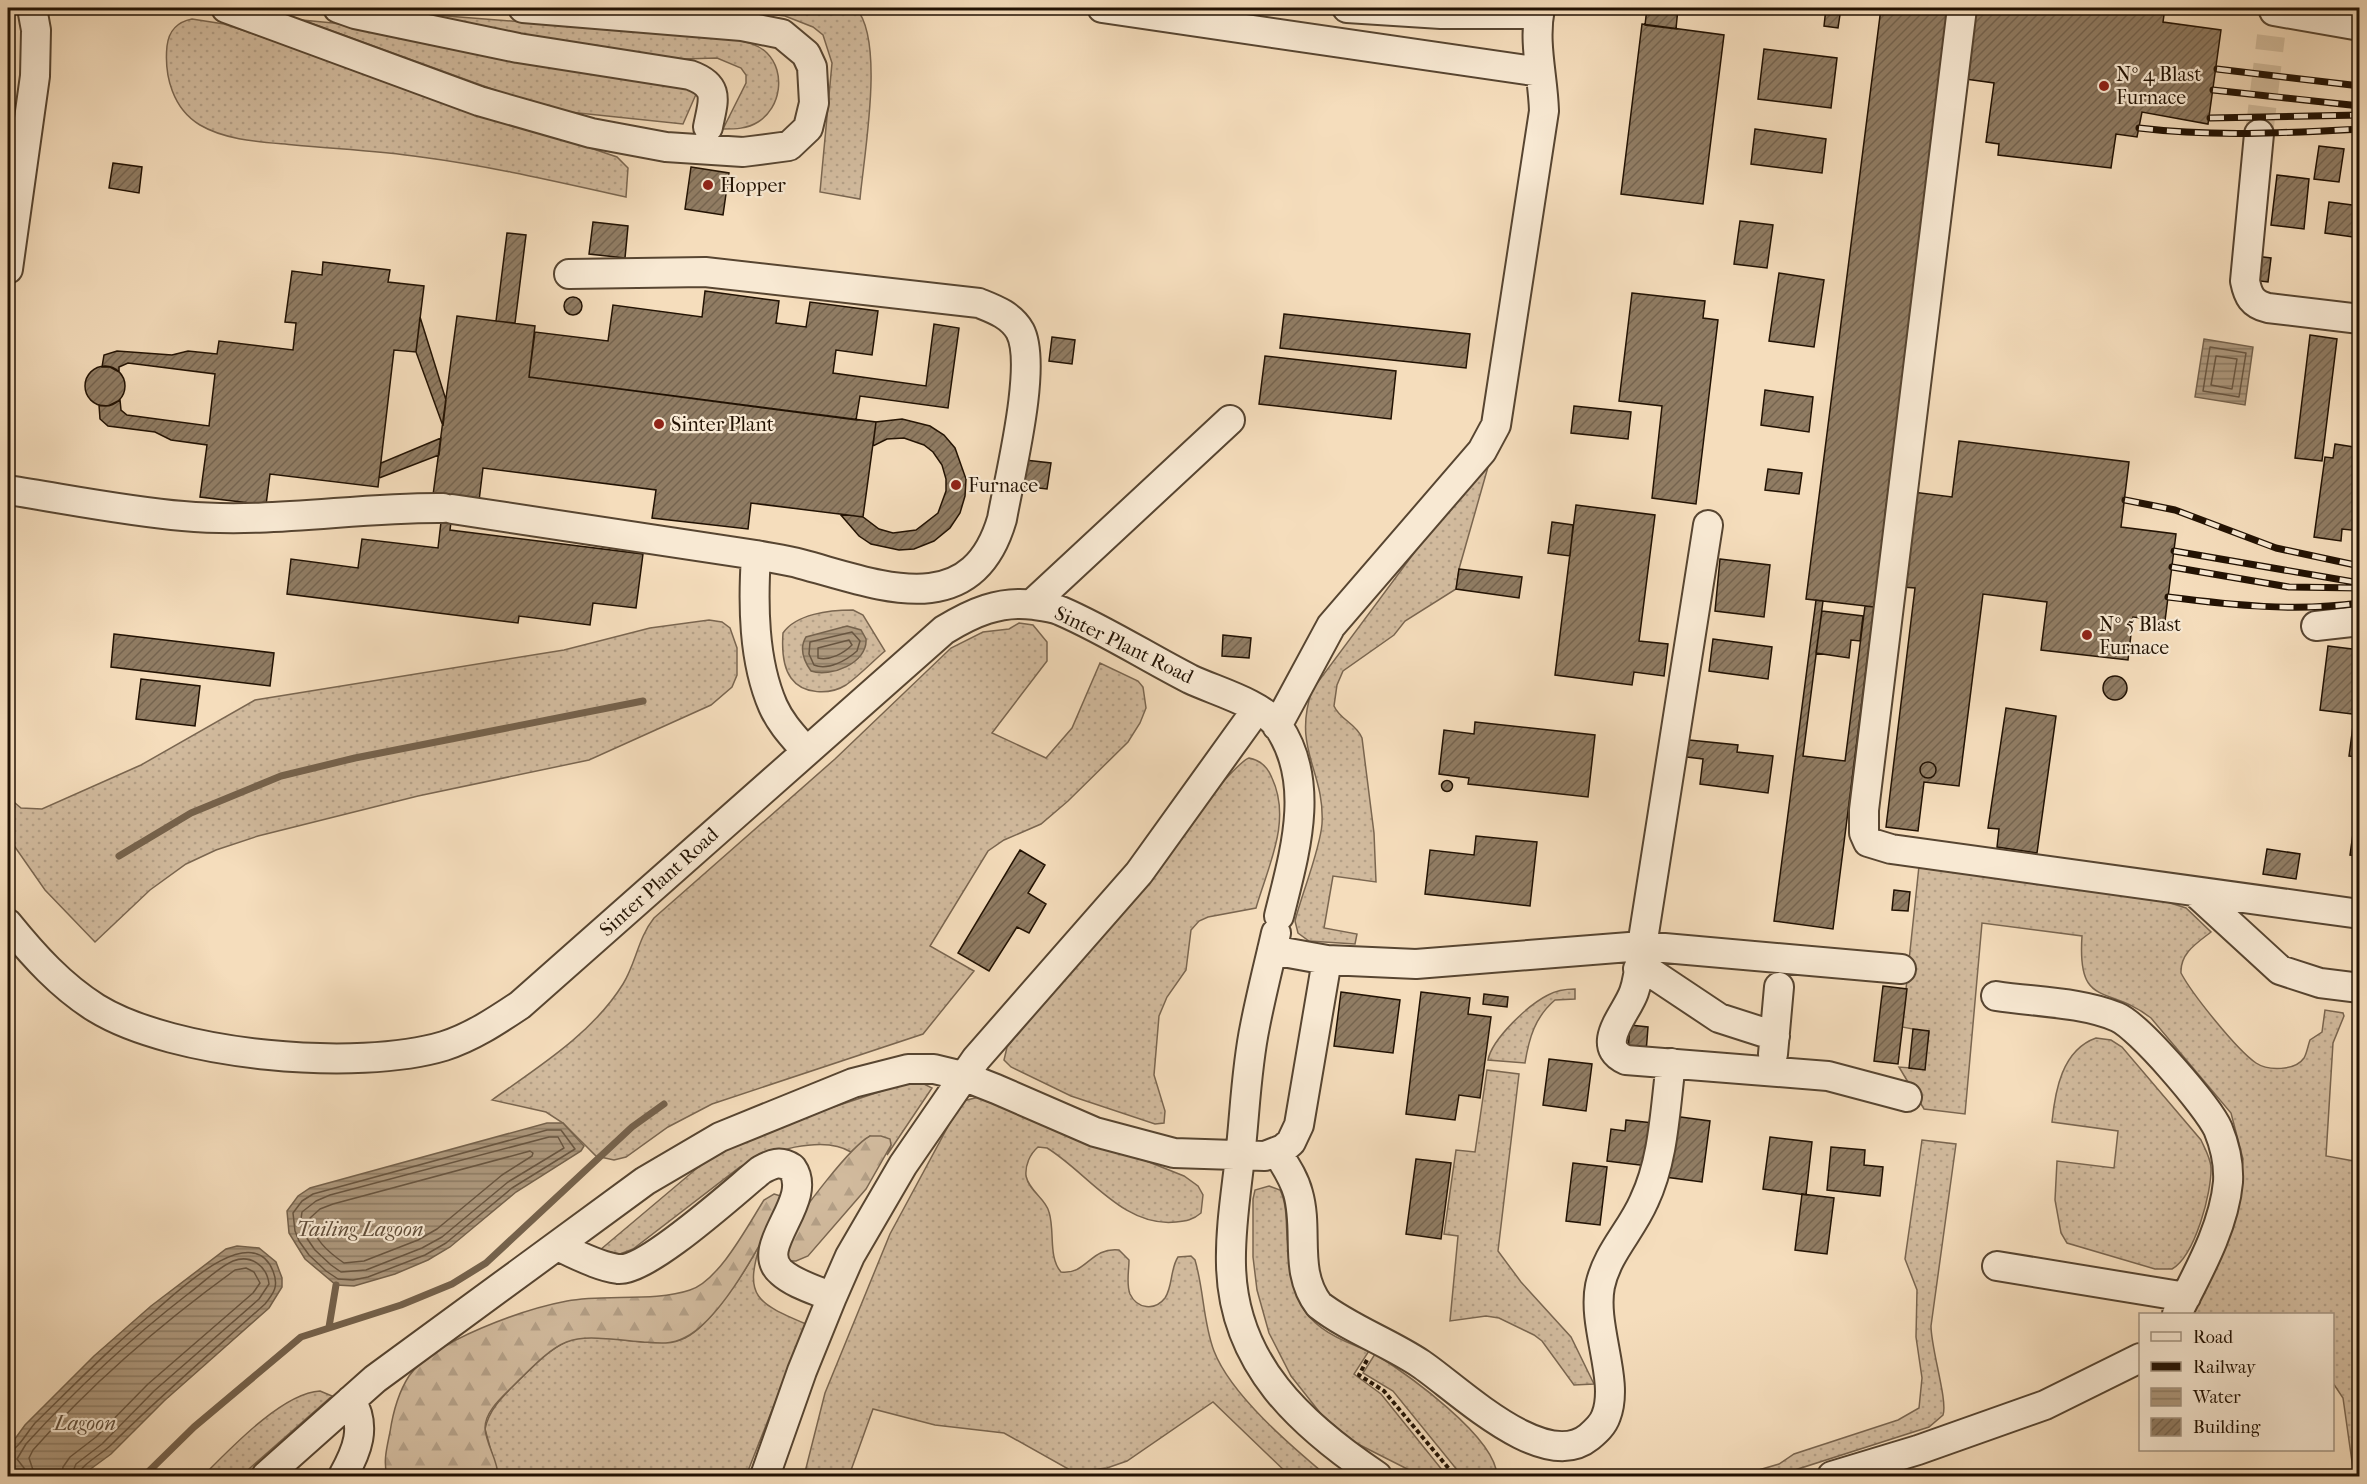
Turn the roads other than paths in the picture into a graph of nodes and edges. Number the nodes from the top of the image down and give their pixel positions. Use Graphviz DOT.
graph roads {
  1 [pos="32,8"];
  2 [pos="226,8"];
  3 [pos="338,8"];
  4 [pos="523,8"];
  5 [pos="1102,8"];
  6 [pos="1347,8"];
  7 [pos="1962,8"];
  8 [pos="1384,9"];
  9 [pos="1539,11"];
  10 [pos="2273,18"];
  11 [pos="2360,26"];
  12 [pos="1540,72"];
  13 [pos="708,127"];
  14 [pos="2259,134"];
  15 [pos="8,268"];
  16 [pos="569,274"];
  17 [pos="2360,319"];
  18 [pos="1230,420"];
  19 [pos="8,490"];
  20 [pos="1708,525"];
  21 [pos="756,555"];
  22 [pos="1032,604"];
  23 [pos="2360,621"];
  24 [pos="2316,626"];
  25 [pos="1267,717"];
  26 [pos="806,751"];
  27 [pos="2195,892"];
  28 [pos="2360,914"];
  29 [pos="8,924"];
  30 [pos="1276,933"];
  31 [pos="1640,957"];
  32 [pos="1327,960"];
  33 [pos="1901,969"];
  34 [pos="1779,987"];
  35 [pos="2360,988"];
  36 [pos="1995,996"];
  37 [pos="1775,1036"];
  38 [pos="1671,1064"];
  39 [pos="1771,1071"];
  40 [pos="963,1076"];
  41 [pos="1907,1097"];
  42 [pos="1277,1152"];
  43 [pos="1240,1157"];
  44 [pos="557,1246"];
  45 [pos="1997,1266"];
  46 [pos="832,1297"];
  47 [pos="2181,1306"];
  48 [pos="2139,1358"];
  49 [pos="351,1400"];
  50 [pos="266,1476"];
  51 [pos="343,1476"];
  52 [pos="765,1476"];
  53 [pos="1377,1476"];
  54 [pos="1832,1476"];
  1 -- 15 [label="lane"];
  2 -- 4 [label="lane"];
  3 -- 13 [label="lane"];
  5 -- 12 [label="lane"];
  6 -- 8 [label="lane"];
  7 -- 27 [label="lane"];
  8 -- 9 [label="lane"];
  9 -- 12 [label="lane"];
  10 -- 11 [label="lane"];
  12 -- 25 [label="lane"];
  14 -- 17 [label="lane"];
  16 -- 21 [label="lane"];
  18 -- 22 [label="lane"];
  19 -- 21 [label="lane"];
  20 -- 31 [label="lane"];
  21 -- 26 [label="lane"];
  22 -- 25 [label="lane, Sinter Plant Road"];
  22 -- 26 [label="lane, Sinter Plant Road"];
  23 -- 24 [label="lane"];
  25 -- 30 [label="lane"];
  25 -- 40 [label="lane"];
  26 -- 29 [label="lane, Sinter Plant Road"];
  27 -- 28 [label="lane"];
  27 -- 35 [label="lane"];
  30 -- 32 [label="lane"];
  30 -- 43 [label="lane"];
  31 -- 32 [label="lane"];
  31 -- 33 [label="lane"];
  31 -- 37 [label="lane"];
  31 -- 38 [label="lane"];
  32 -- 42 [label="lane"];
  34 -- 37 [label="lane"];
  36 -- 47 [label="lane"];
  37 -- 39 [label="lane"];
  38 -- 39 [label="lane"];
  38 -- 42 [label="lane"];
  39 -- 41 [label="lane"];
  40 -- 43 [label="lane"];
  40 -- 44 [label="lane"];
  40 -- 46 [label="lane"];
  42 -- 43 [label="lane"];
  43 -- 53 [label="lane"];
  44 -- 46 [label="lane"];
  44 -- 49 [label="lane"];
  45 -- 47 [label="lane"];
  46 -- 52 [label="lane"];
  48 -- 54 [label="lane"];
  49 -- 50 [label="lane"];
  49 -- 51 [label="lane"];
}
